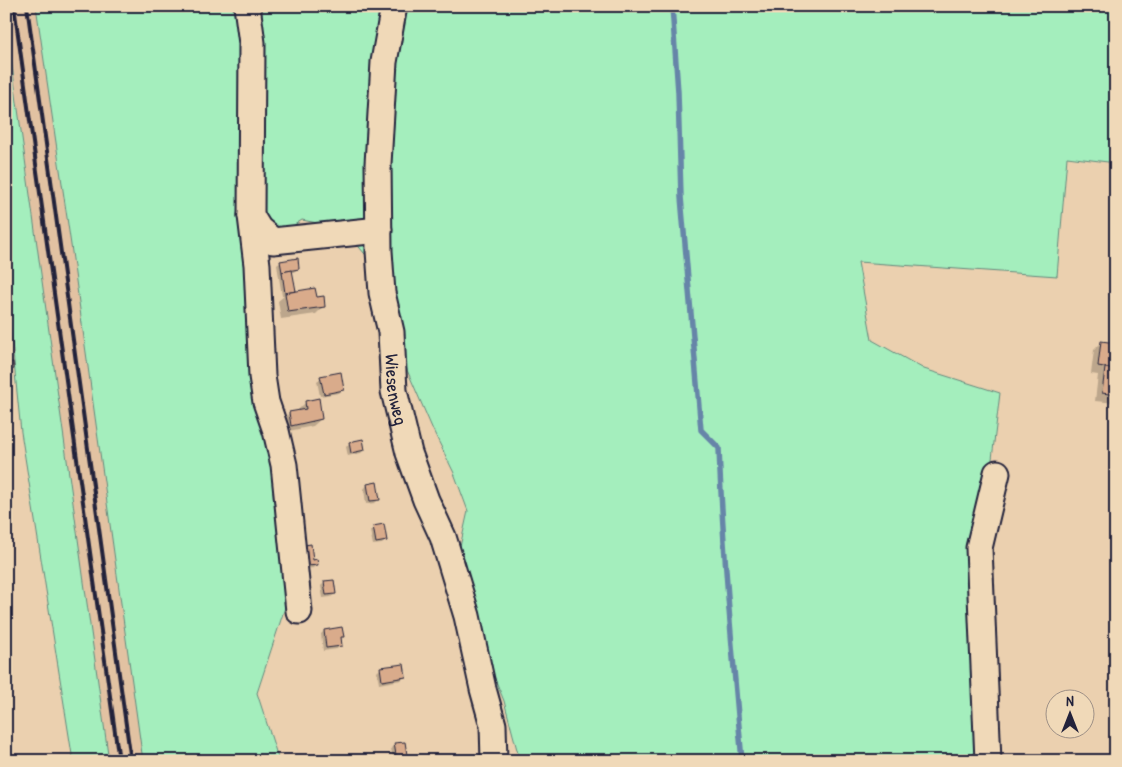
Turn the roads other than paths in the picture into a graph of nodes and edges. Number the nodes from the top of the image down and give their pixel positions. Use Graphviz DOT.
graph roads {
  1 [pos="247,6"];
  2 [pos="394,6"];
  3 [pos="251,216"];
  4 [pos="379,230"];
  5 [pos="997,473"];
  6 [pos="299,611"];
  7 [pos="494,761"];
  8 [pos="988,761"];
  1 -- 3 [label="lane"];
  2 -- 4 [label="lane, Wiesenweg"];
  3 -- 4 [label="lane"];
  3 -- 6 [label="lane"];
  4 -- 7 [label="lane, Wiesenweg"];
  5 -- 8 [label="lane"];
}
